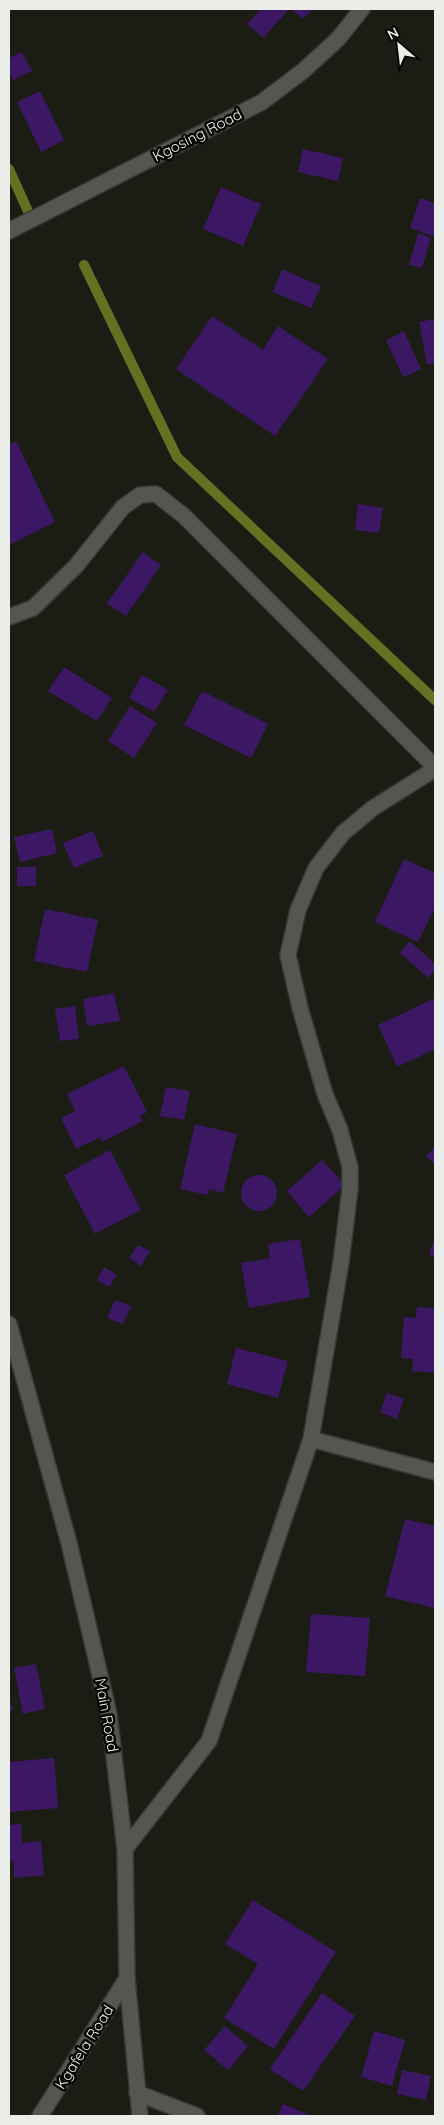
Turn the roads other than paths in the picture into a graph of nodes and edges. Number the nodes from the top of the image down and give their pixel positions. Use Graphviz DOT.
graph roads {
  1 [pos="362,9"];
  2 [pos="12,226"];
  3 [pos="9,617"];
  4 [pos="435,768"];
  5 [pos="9,1324"];
  6 [pos="310,1439"];
  7 [pos="435,1472"];
  8 [pos="124,1849"];
  9 [pos="127,1978"];
  10 [pos="137,2093"];
  11 [pos="40,2116"];
  12 [pos="140,2116"];
  13 [pos="197,2116"];
  1 -- 2 [label="street, Kgosing Road"];
  3 -- 4 [label="street"];
  4 -- 6 [label="street"];
  5 -- 8 [label="street, Main Road"];
  6 -- 7 [label="street"];
  6 -- 8 [label="street"];
  8 -- 9 [label="street, Main Road"];
  9 -- 10 [label="street, Main Road"];
  9 -- 11 [label="street, Kgafela Road"];
  10 -- 12 [label="street, Main Road"];
  10 -- 13 [label="street"];
}
